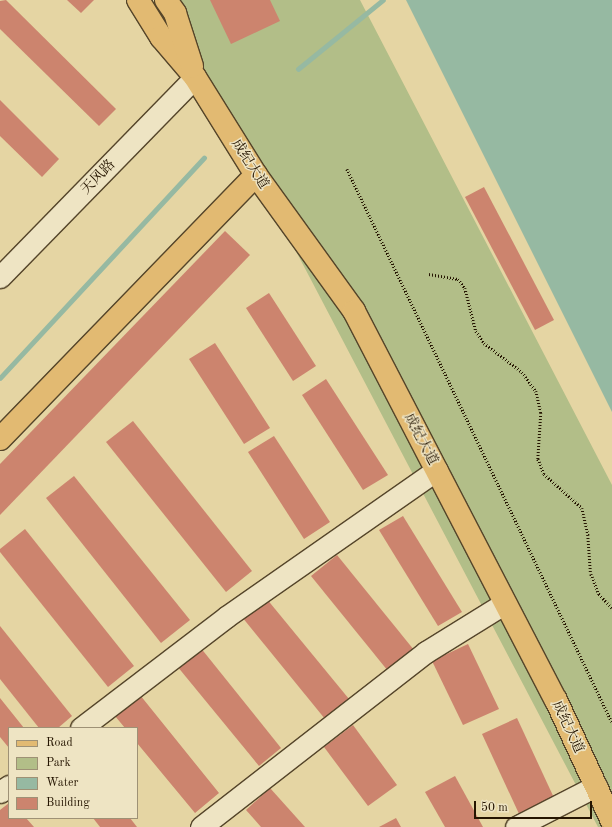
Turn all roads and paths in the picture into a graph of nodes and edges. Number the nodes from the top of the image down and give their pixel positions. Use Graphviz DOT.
graph roads {
  1 [pos="138,0"];
  2 [pos="166,0"];
  3 [pos="195,77"];
  4 [pos="347,169"];
  5 [pos="256,174"];
  6 [pos="429,274"];
  7 [pos="0,277"];
  8 [pos="0,439"];
  9 [pos="437,470"];
  10 [pos="505,602"];
  11 [pos="612,608"];
  12 [pos="612,722"];
  13 [pos="82,727"];
  14 [pos="596,786"];
  15 [pos="612,821"];
  16 [pos="214,823"];
  17 [pos="516,827"];
  1 -- 3 [label="main road, 成纪大道"];
  2 -- 3 [label="main road, 成纪大道"];
  3 -- 5 [label="main road, 成纪大道"];
  3 -- 7 [label="street, 天风路"];
  4 -- 12 [label="path"];
  5 -- 8 [label="main road"];
  5 -- 9 [label="main road, 成纪大道"];
  6 -- 11 [label="path"];
  9 -- 10 [label="main road, 成纪大道"];
  9 -- 13 [label="street"];
  10 -- 14 [label="main road, 成纪大道"];
  10 -- 16 [label="street"];
  14 -- 15 [label="main road, 成纪大道"];
  14 -- 17 [label="street"];
}
